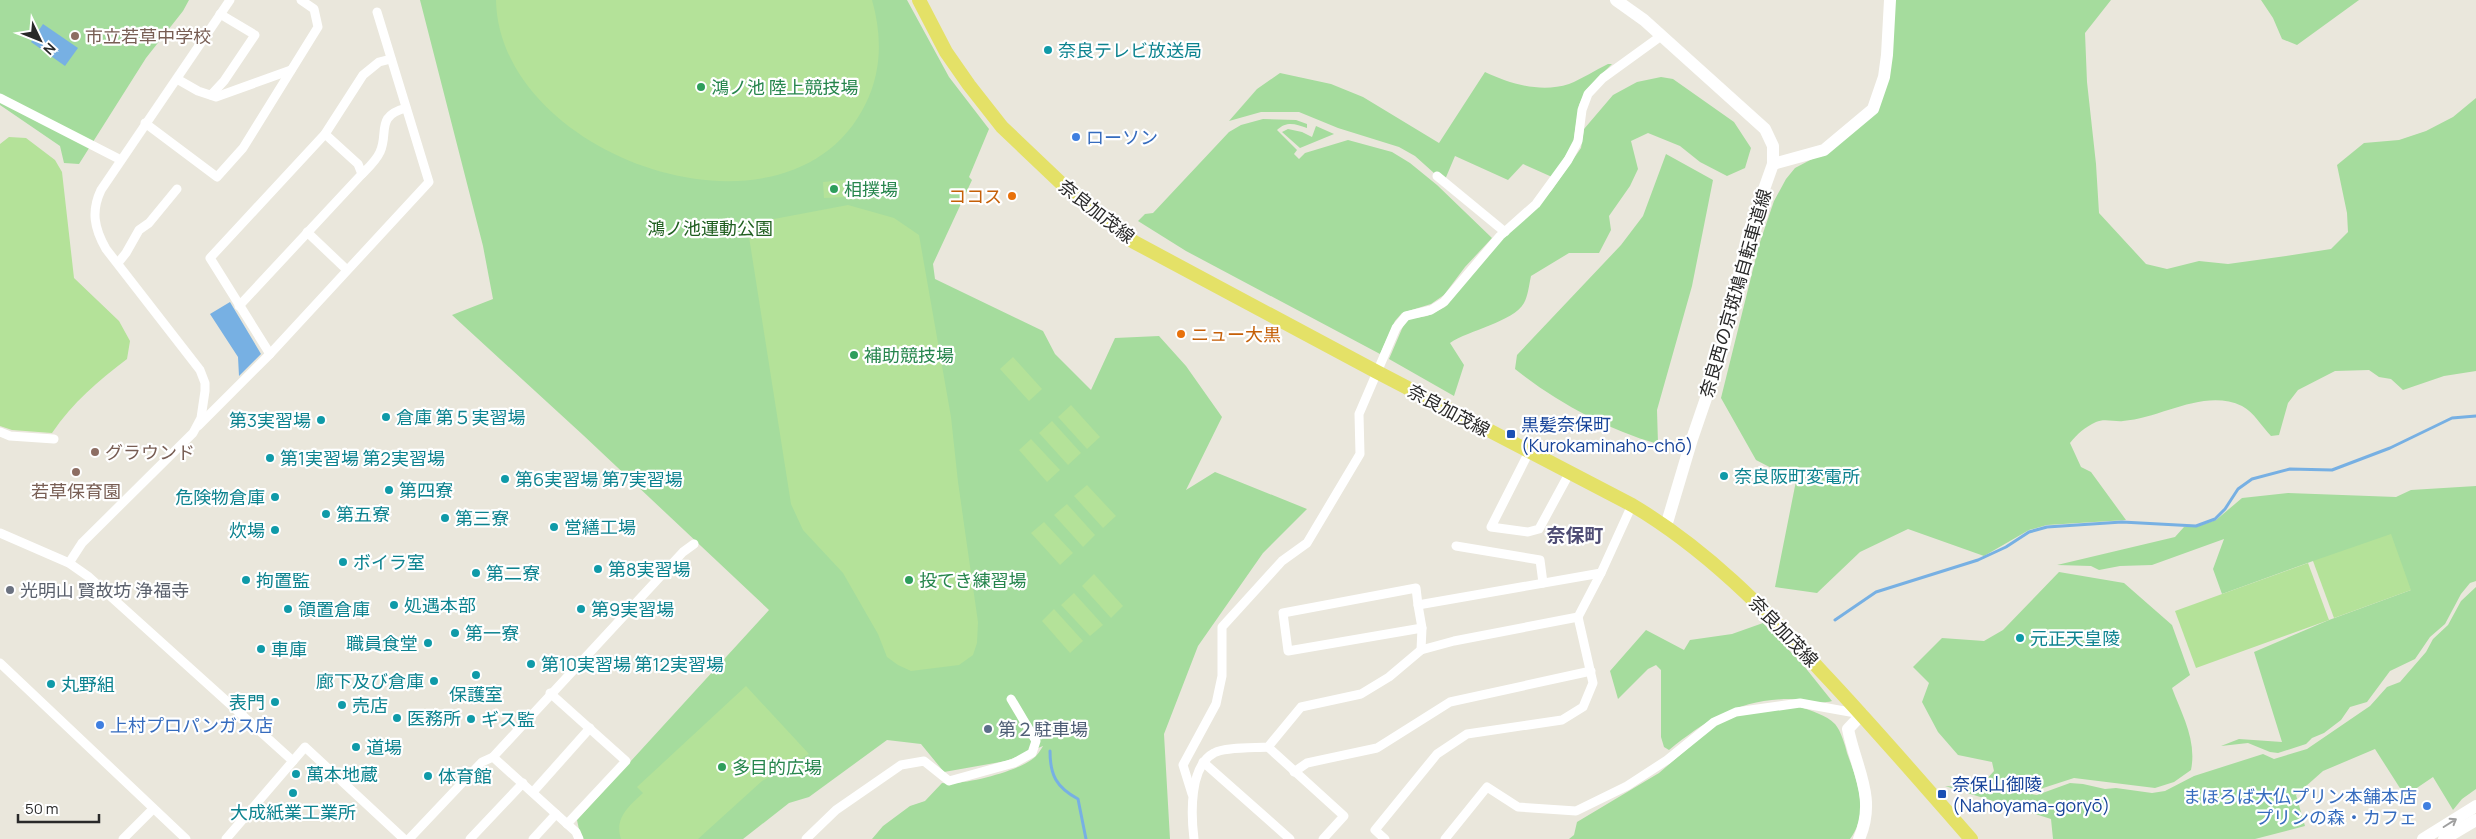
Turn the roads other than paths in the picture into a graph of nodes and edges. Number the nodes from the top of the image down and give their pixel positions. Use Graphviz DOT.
graph roads {
  1 [pos="230,0"];
  2 [pos="301,0"];
  3 [pos="919,0"];
  4 [pos="1616,0"];
  5 [pos="1890,0"];
  6 [pos="378,12"];
  7 [pos="220,14"];
  8 [pos="1661,36"];
  9 [pos="390,59"];
  10 [pos="290,70"];
  11 [pos="177,79"];
  12 [pos="211,95"];
  13 [pos="0,98"];
  14 [pos="406,108"];
  15 [pos="145,123"];
  16 [pos="325,134"];
  17 [pos="121,160"];
  18 [pos="1773,164"];
  19 [pos="362,174"];
  20 [pos="1437,176"];
  21 [pos="177,189"];
  22 [pos="307,232"];
  23 [pos="1505,232"];
  24 [pos="118,264"];
  25 [pos="347,270"];
  26 [pos="239,306"];
  27 [pos="270,354"];
  28 [pos="196,428"];
  29 [pos="0,432"];
  30 [pos="54,439"];
  31 [pos="1529,452"];
  32 [pos="1570,472"];
  33 [pos="1632,505"];
  34 [pos="1666,526"];
  35 [pos="0,533"];
  36 [pos="694,544"];
  37 [pos="1456,546"];
  38 [pos="69,563"];
  39 [pos="1601,573"];
  40 [pos="1543,583"];
  41 [pos="1418,605"];
  42 [pos="1578,617"];
  43 [pos="1422,628"];
  44 [pos="1422,650"];
  45 [pos="0,663"];
  46 [pos="1591,670"];
  47 [pos="550,693"];
  48 [pos="1011,698"];
  49 [pos="1862,714"];
  50 [pos="590,728"];
  51 [pos="1268,747"];
  52 [pos="493,756"];
  53 [pos="293,760"];
  54 [pos="1203,762"];
  55 [pos="1294,772"];
  56 [pos="522,783"];
  57 [pos="533,792"];
  58 [pos="1192,794"];
  59 [pos="2476,806"];
  60 [pos="154,809"];
  61 [pos="556,814"];
  62 [pos="2476,820"];
  63 [pos="567,824"];
  64 [pos="123,839"];
  65 [pos="186,839"];
  66 [pos="226,839"];
  67 [pos="404,839"];
  68 [pos="409,839"];
  69 [pos="470,839"];
  70 [pos="533,839"];
  71 [pos="579,839"];
  72 [pos="806,839"];
  73 [pos="1194,839"];
  74 [pos="1290,839"];
  75 [pos="1323,839"];
  76 [pos="1385,839"];
  77 [pos="1445,839"];
  78 [pos="1859,839"];
  79 [pos="1971,839"];
  80 [pos="2423,839"];
  81 [pos="2444,839"];
  1 -- 7 [label="street"];
  2 -- 10 [label="street"];
  3 -- 31 [label="main road, 奈良加茂線"];
  4 -- 8 [label="main road"];
  5 -- 18 [label="main road"];
  6 -- 9 [label="street"];
  7 -- 11 [label="street"];
  7 -- 12 [label="street"];
  8 -- 18 [label="main road"];
  8 -- 23 [label="street"];
  9 -- 14 [label="street"];
  9 -- 16 [label="street"];
  10 -- 12 [label="street"];
  10 -- 15 [label="street"];
  11 -- 12 [label="street"];
  11 -- 15 [label="street"];
  13 -- 17 [label="street"];
  14 -- 19 [label="street"];
  14 -- 25 [label="street"];
  15 -- 17 [label="street"];
  16 -- 19 [label="street"];
  16 -- 26 [label="street"];
  17 -- 24 [label="street"];
  18 -- 34 [label="main road, 奈良西の京斑鳩自転車道線"];
  19 -- 22 [label="street"];
  20 -- 23 [label="street"];
  21 -- 24 [label="street"];
  22 -- 25 [label="street"];
  22 -- 26 [label="street"];
  23 -- 58 [label="street"];
  24 -- 28 [label="street"];
  25 -- 27 [label="street"];
  26 -- 27 [label="street"];
  27 -- 28 [label="street"];
  28 -- 38 [label="street"];
  29 -- 30 [label="street"];
  31 -- 32 [label="main road, 奈良加茂線"];
  31 -- 32 [label="street"];
  32 -- 33 [label="main road, 奈良加茂線"];
  33 -- 34 [label="main road, 奈良加茂線"];
  33 -- 39 [label="street"];
  34 -- 49 [label="main road, 奈良加茂線"];
  35 -- 38 [label="street"];
  36 -- 47 [label="street"];
  37 -- 40 [label="street"];
  38 -- 53 [label="street"];
  39 -- 40 [label="street"];
  39 -- 42 [label="street"];
  40 -- 41 [label="street"];
  41 -- 43 [label="street"];
  41 -- 43 [label="street"];
  42 -- 44 [label="street"];
  42 -- 46 [label="street"];
  43 -- 44 [label="street"];
  44 -- 51 [label="street"];
  45 -- 60 [label="street"];
  46 -- 55 [label="street"];
  46 -- 76 [label="street"];
  47 -- 50 [label="street"];
  47 -- 52 [label="street"];
  48 -- 72 [label="street"];
  49 -- 77 [label="street"];
  49 -- 78 [label="main road"];
  49 -- 79 [label="main road, 奈良加茂線"];
  50 -- 57 [label="street"];
  50 -- 63 [label="street"];
  51 -- 54 [label="street"];
  51 -- 55 [label="street"];
  52 -- 56 [label="street"];
  52 -- 68 [label="street"];
  53 -- 66 [label="street"];
  53 -- 67 [label="street"];
  54 -- 58 [label="street"];
  54 -- 74 [label="street"];
  55 -- 75 [label="street"];
  56 -- 57 [label="street"];
  56 -- 69 [label="street"];
  57 -- 61 [label="street"];
  58 -- 73 [label="street"];
  80 -- 59 [label="main road, one-way"];
  60 -- 64 [label="street"];
  60 -- 65 [label="street"];
  61 -- 63 [label="street"];
  61 -- 70 [label="street"];
  62 -- 81 [label="main road"];
  63 -- 71 [label="street"];
}
